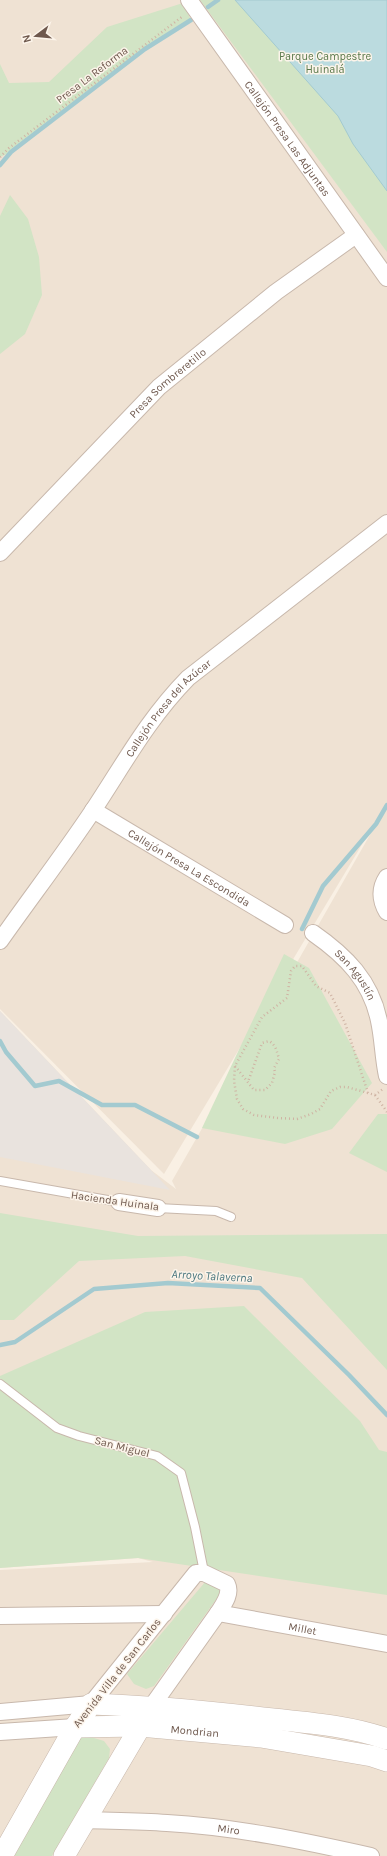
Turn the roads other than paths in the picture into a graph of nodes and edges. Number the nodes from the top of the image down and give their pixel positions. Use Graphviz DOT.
graph roads {
  1 [pos="191,4"];
  2 [pos="356,235"];
  3 [pos="387,278"];
  4 [pos="387,523"];
  5 [pos="0,553"];
  6 [pos="93,810"];
  7 [pos="386,878"];
  8 [pos="387,912"];
  9 [pos="285,925"];
  10 [pos="313,933"];
  11 [pos="0,941"];
  12 [pos="387,1076"];
  13 [pos="0,1181"];
  14 [pos="119,1202"];
  15 [pos="158,1208"];
  16 [pos="231,1217"];
  17 [pos="0,1384"];
  18 [pos="203,1567"];
  19 [pos="218,1613"];
  20 [pos="164,1614"];
  21 [pos="0,1616"];
  22 [pos="387,1644"];
  23 [pos="91,1704"];
  24 [pos="152,1706"];
  25 [pos="0,1712"];
  26 [pos="140,1726"];
  27 [pos="75,1727"];
  28 [pos="0,1732"];
  29 [pos="387,1739"];
  30 [pos="387,1761"];
  31 [pos="84,1820"];
  32 [pos="8,1833"];
  33 [pos="2,1856"];
  34 [pos="64,1856"];
  35 [pos="371,1856"];
  1 -- 2 [label="street, Callejón Presa Las Adjuntas"];
  2 -- 3 [label="street, Callejón Presa Las Adjuntas"];
  2 -- 5 [label="street, Presa Sombreretillo"];
  4 -- 6 [label="street, Callejón Presa del Azúcar"];
  6 -- 9 [label="street, Callejón Presa La Escondida"];
  6 -- 11 [label="street, Callejón Presa del Azúcar"];
  7 -- 8 [label="street"];
  10 -- 12 [label="street, San Agustín"];
  13 -- 14 [label="lane, Hacienda Huinala"];
  14 -- 15 [label="street, Hacienda Huinala"];
  15 -- 16 [label="lane, Hacienda Huinala"];
  17 -- 18 [label="lane, San Miguel"];
  19 -- 20 [label="street, Avenida Villa de San Carlos"];
  19 -- 22 [label="street, Millet"];
  19 -- 24 [label="street"];
  20 -- 21 [label="street"];
  20 -- 23 [label="street, Avenida Villa de San Carlos"];
  23 -- 24 [label="street, Mondrian"];
  23 -- 25 [label="street, Mondrian"];
  23 -- 27 [label="street, Avenida Villa de San Carlos"];
  24 -- 26 [label="street"];
  24 -- 29 [label="street, Mondrian"];
  26 -- 27 [label="street, Mondrian"];
  26 -- 30 [label="street, Mondrian"];
  26 -- 31 [label="street"];
  27 -- 28 [label="street, Mondrian"];
  27 -- 32 [label="street, Avenida Villa de San Carlos"];
  31 -- 34 [label="street"];
  31 -- 35 [label="street, Miro"];
  32 -- 33 [label="street, Avenida Villa de San Carlos"];
}
